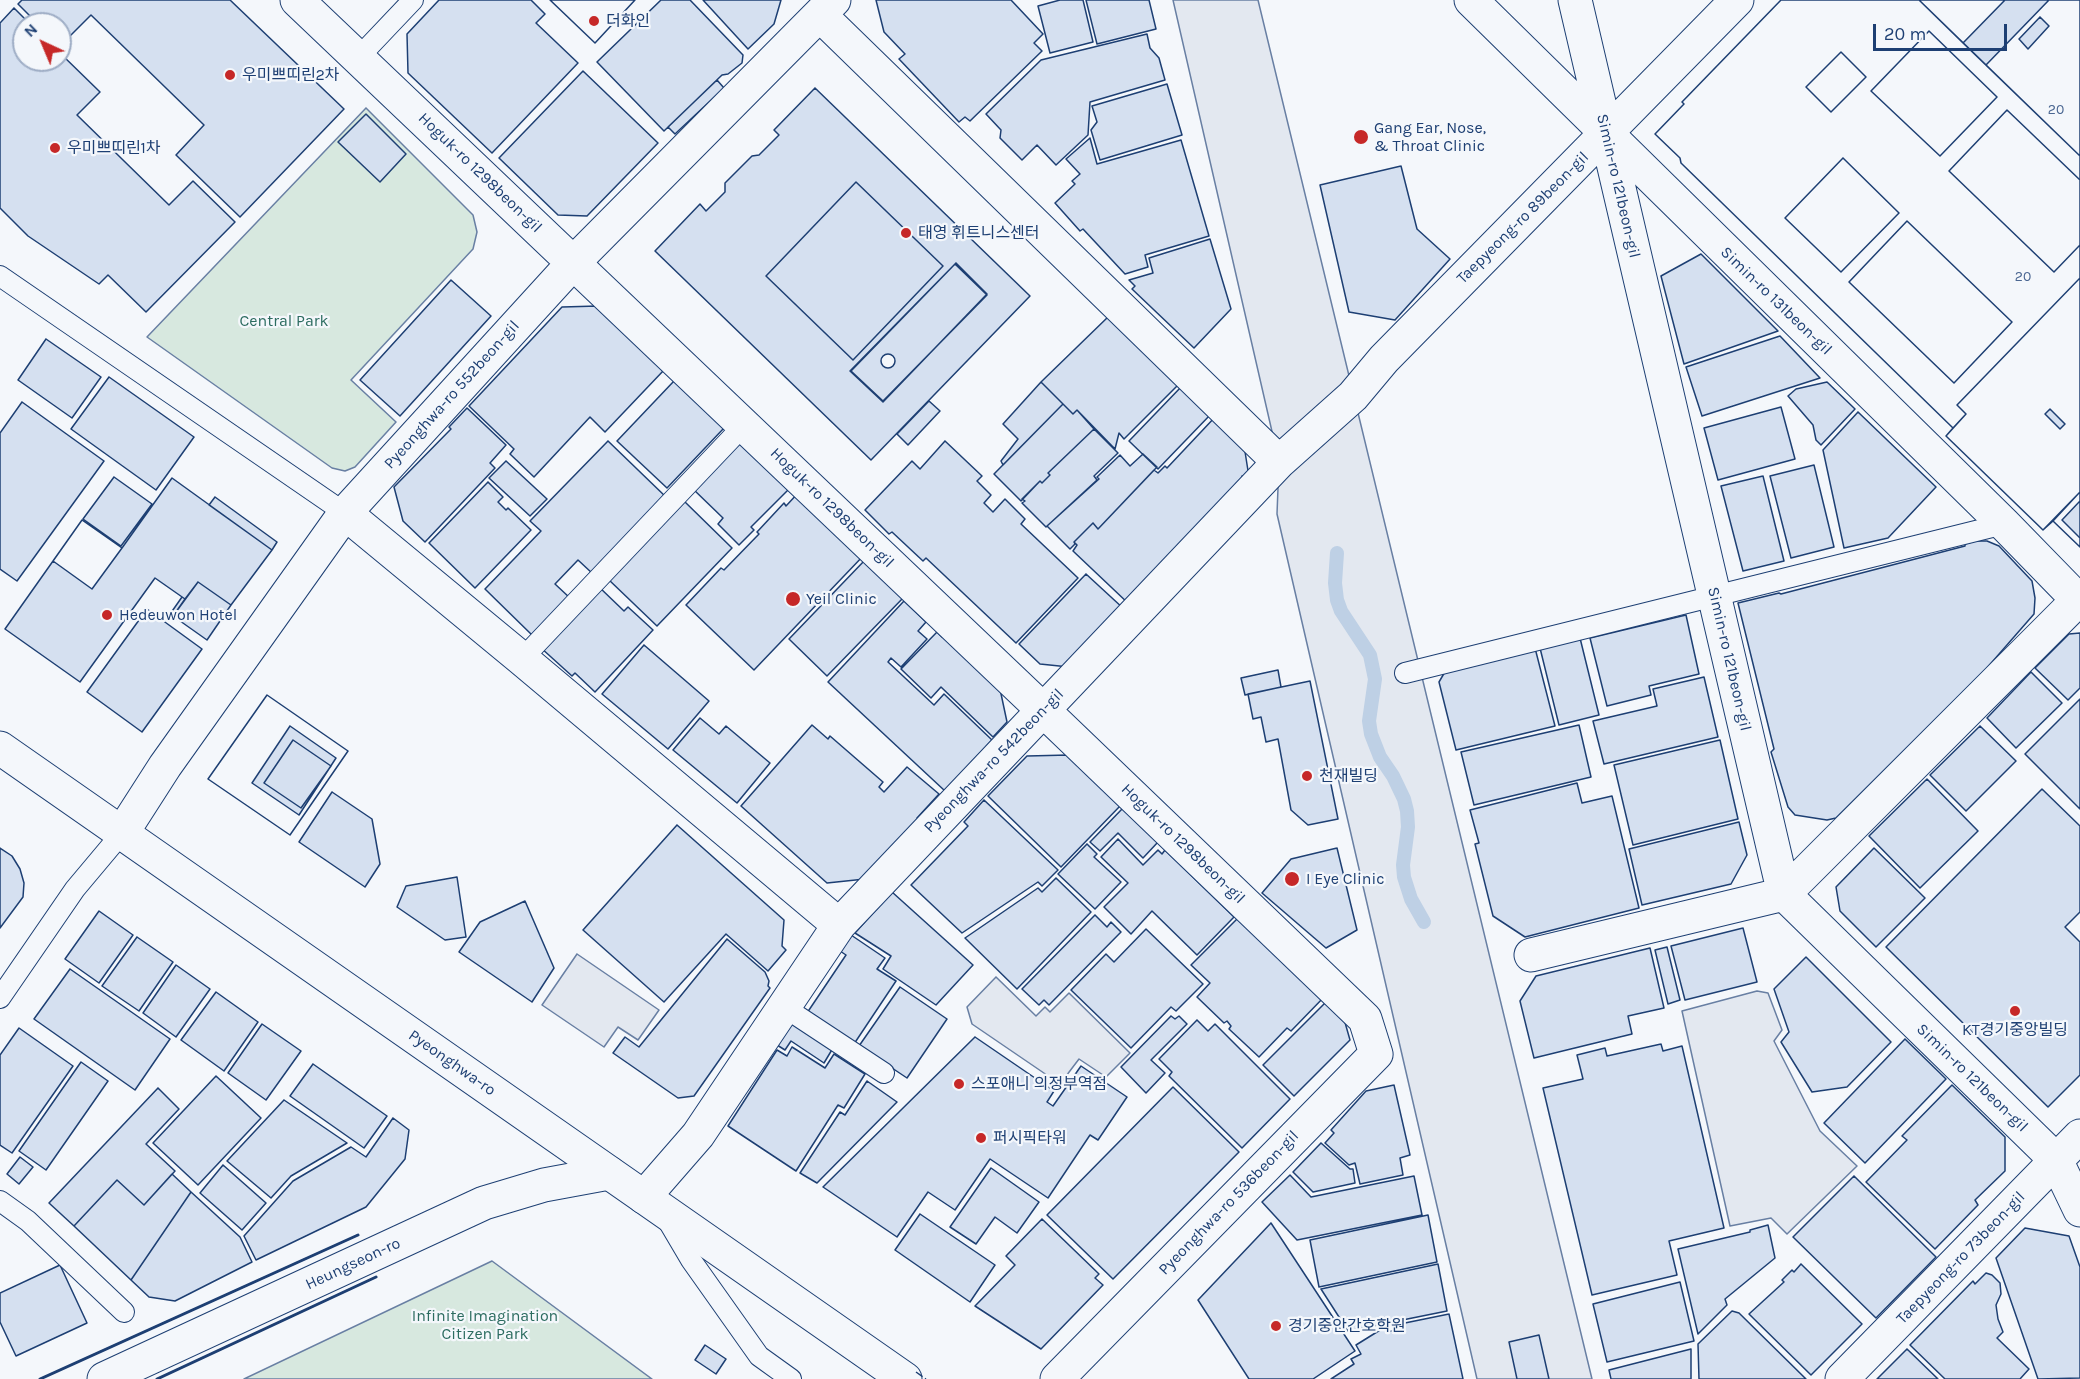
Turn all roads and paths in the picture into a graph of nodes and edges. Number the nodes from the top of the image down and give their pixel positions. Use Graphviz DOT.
graph roads {
  1 [pos="297,0"];
  2 [pos="413,0"];
  3 [pos="1472,0"];
  4 [pos="1575,0"];
  5 [pos="1737,0"];
  6 [pos="823,5"];
  7 [pos="358,58"];
  8 [pos="1606,134"];
  9 [pos="574,262"];
  10 [pos="0,276"];
  11 [pos="1384,359"];
  12 [pos="744,425"];
  13 [pos="1279,462"];
  14 [pos="345,513"];
  15 [pos="2004,524"];
  16 [pos="1714,596"];
  17 [pos="2079,601"];
  18 [pos="522,659"];
  19 [pos="1405,673"];
  20 [pos="1043,710"];
  21 [pos="0,748"];
  22 [pos="122,833"];
  23 [pos="1784,894"];
  24 [pos="839,925"];
  25 [pos="1531,955"];
  26 [pos="0,998"];
  27 [pos="784,1007"];
  28 [pos="1365,1019"];
  29 [pos="884,1073"];
  30 [pos="2080,1136"];
  31 [pos="2056,1160"];
  32 [pos="609,1173"];
  33 [pos="0,1201"];
  34 [pos="652,1203"];
  35 [pos="2080,1210"];
  36 [pos="124,1312"];
  37 [pos="104,1379"];
  38 [pos="791,1379"];
  39 [pos="905,1379"];
  40 [pos="1057,1379"];
  41 [pos="1842,1379"];
  1 -- 7 [label="street, Hoguk-ro 1298beon-gil"];
  2 -- 7 [label="lane"];
  3 -- 8 [label="street, Simin-ro 131beon-gil"];
  4 -- 8 [label="street, Simin-ro 121beon-gil"];
  5 -- 8 [label="street, Taepyeong-ro 89beon-gil"];
  6 -- 9 [label="street, Pyeonghwa-ro 552beon-gil"];
  6 -- 13 [label="street"];
  7 -- 9 [label="street, Hoguk-ro 1298beon-gil"];
  8 -- 11 [label="street, Taepyeong-ro 89beon-gil"];
  8 -- 15 [label="street, Simin-ro 131beon-gil"];
  8 -- 16 [label="street, Simin-ro 121beon-gil"];
  9 -- 12 [label="street, Hoguk-ro 1298beon-gil"];
  9 -- 14 [label="street, Pyeonghwa-ro 552beon-gil"];
  10 -- 14 [label="lane"];
  11 -- 13 [label="street, Pyeonghwa-ro 542beon-gil"];
  12 -- 18 [label="lane"];
  12 -- 20 [label="street, Hoguk-ro 1298beon-gil"];
  13 -- 20 [label="street, Pyeonghwa-ro 542beon-gil"];
  14 -- 18 [label="street"];
  14 -- 22 [label="street, Pyeonghwa-ro 552beon-gil"];
  15 -- 16 [label="lane"];
  15 -- 17 [label="street, Simin-ro 131beon-gil"];
  16 -- 19 [label="lane"];
  16 -- 23 [label="street, Simin-ro 121beon-gil"];
  17 -- 23 [label="street"];
  18 -- 24 [label="street"];
  20 -- 24 [label="street, Pyeonghwa-ro 542beon-gil"];
  20 -- 28 [label="street, Hoguk-ro 1298beon-gil"];
  21 -- 22 [label="street, Pyeonghwa-ro"];
  22 -- 26 [label="lane"];
  22 -- 32 [label="street, Pyeonghwa-ro"];
  23 -- 25 [label="street"];
  23 -- 31 [label="street, Simin-ro 121beon-gil"];
  24 -- 27 [label="street, Pyeonghwa-ro 542beon-gil"];
  27 -- 29 [label="lane"];
  27 -- 34 [label="street, Pyeonghwa-ro 542beon-gil"];
  28 -- 40 [label="street, Pyeonghwa-ro 536beon-gil"];
  30 -- 31 [label="street, Taepyeong-ro 73beon-gil"];
  31 -- 35 [label="street, Simin-ro 121beon-gil"];
  31 -- 41 [label="street, Taepyeong-ro 73beon-gil"];
  32 -- 34 [label="street, Pyeonghwa-ro"];
  32 -- 37 [label="street, Heungseon-ro"];
  33 -- 36 [label="lane"];
  34 -- 38 [label="lane"];
  34 -- 39 [label="street, Pyeonghwa-ro"];
}
